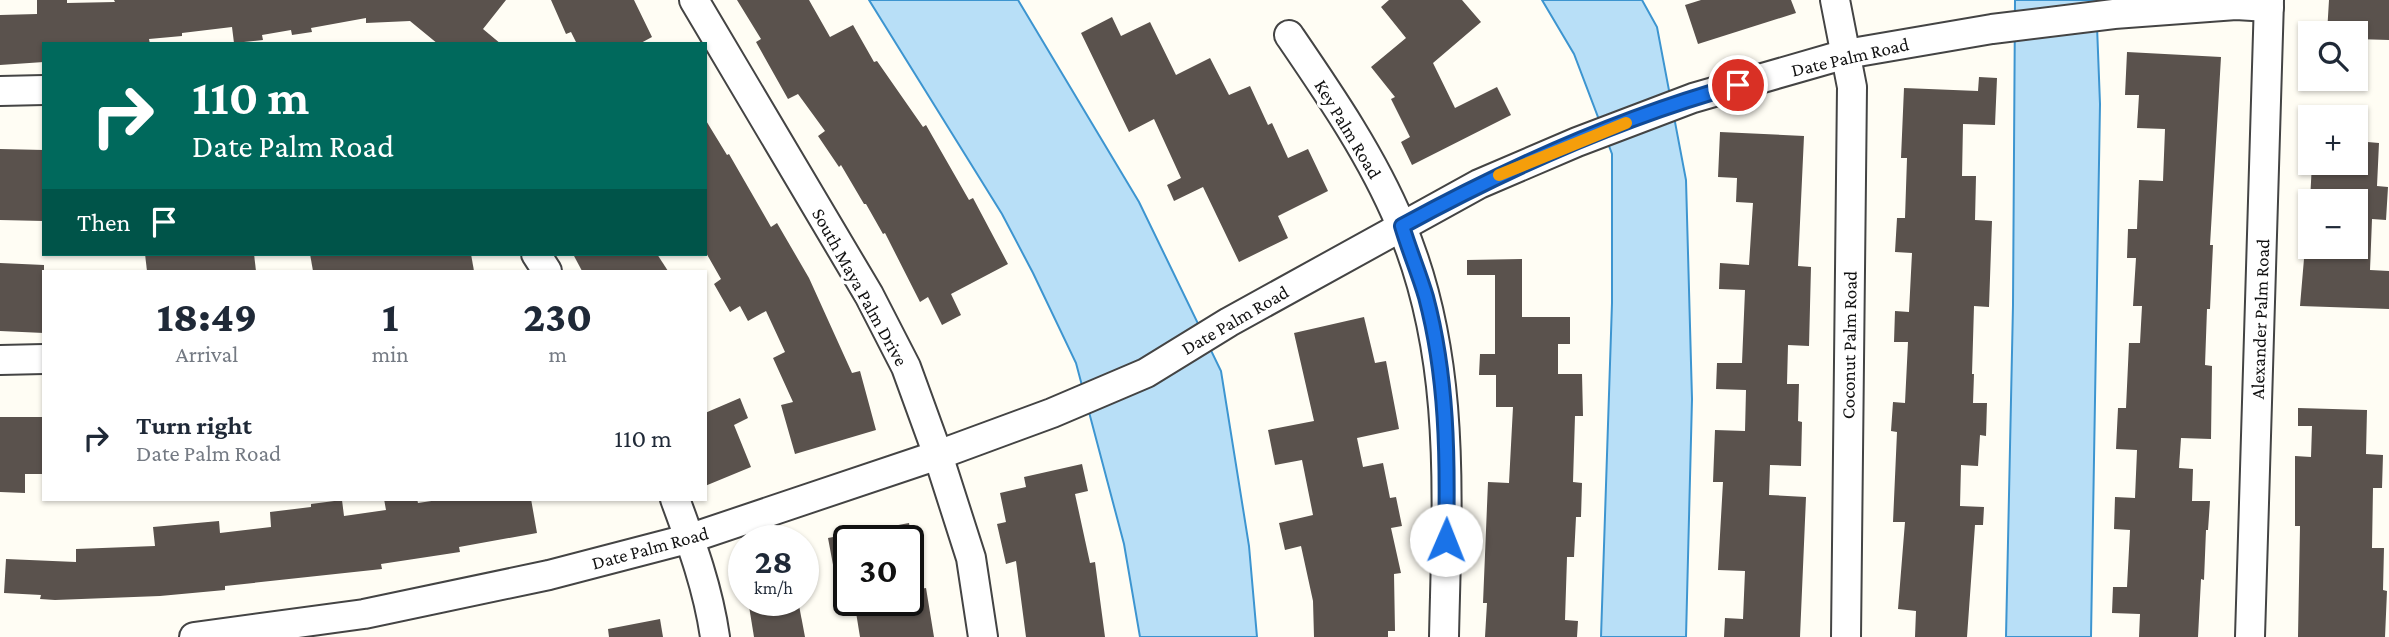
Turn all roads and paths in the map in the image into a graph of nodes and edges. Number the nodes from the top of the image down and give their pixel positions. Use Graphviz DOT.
graph roads {
  1 [pos="694,0"];
  2 [pos="1835,0"];
  3 [pos="2269,3"];
  4 [pos="1289,35"];
  5 [pos="1846,54"];
  6 [pos="42,90"];
  7 [pos="0,91"];
  8 [pos="1402,226"];
  9 [pos="42,359"];
  10 [pos="0,360"];
  11 [pos="938,455"];
  12 [pos="676,501"];
  13 [pos="691,538"];
  14 [pos="194,637"];
  15 [pos="715,637"];
  16 [pos="983,637"];
  17 [pos="1444,637"];
  18 [pos="1846,637"];
  19 [pos="2250,637"];
  1 -- 11 [label="street, South Maya Palm Drive"];
  2 -- 5 [label="street, Coconut Palm Road"];
  3 -- 5 [label="street, Date Palm Road"];
  3 -- 19 [label="street, Alexander Palm Road"];
  4 -- 8 [label="street, Key Palm Road"];
  5 -- 8 [label="street, Date Palm Road"];
  5 -- 18 [label="street, Coconut Palm Road"];
  6 -- 7 [label="street"];
  8 -- 11 [label="street, Date Palm Road"];
  8 -- 17 [label="street, Key Palm Road"];
  9 -- 10 [label="street"];
  11 -- 13 [label="street, Date Palm Road"];
  11 -- 16 [label="street, South Maya Palm Drive"];
  12 -- 13 [label="street"];
  13 -- 14 [label="street, Date Palm Road"];
  13 -- 15 [label="street"];
}
